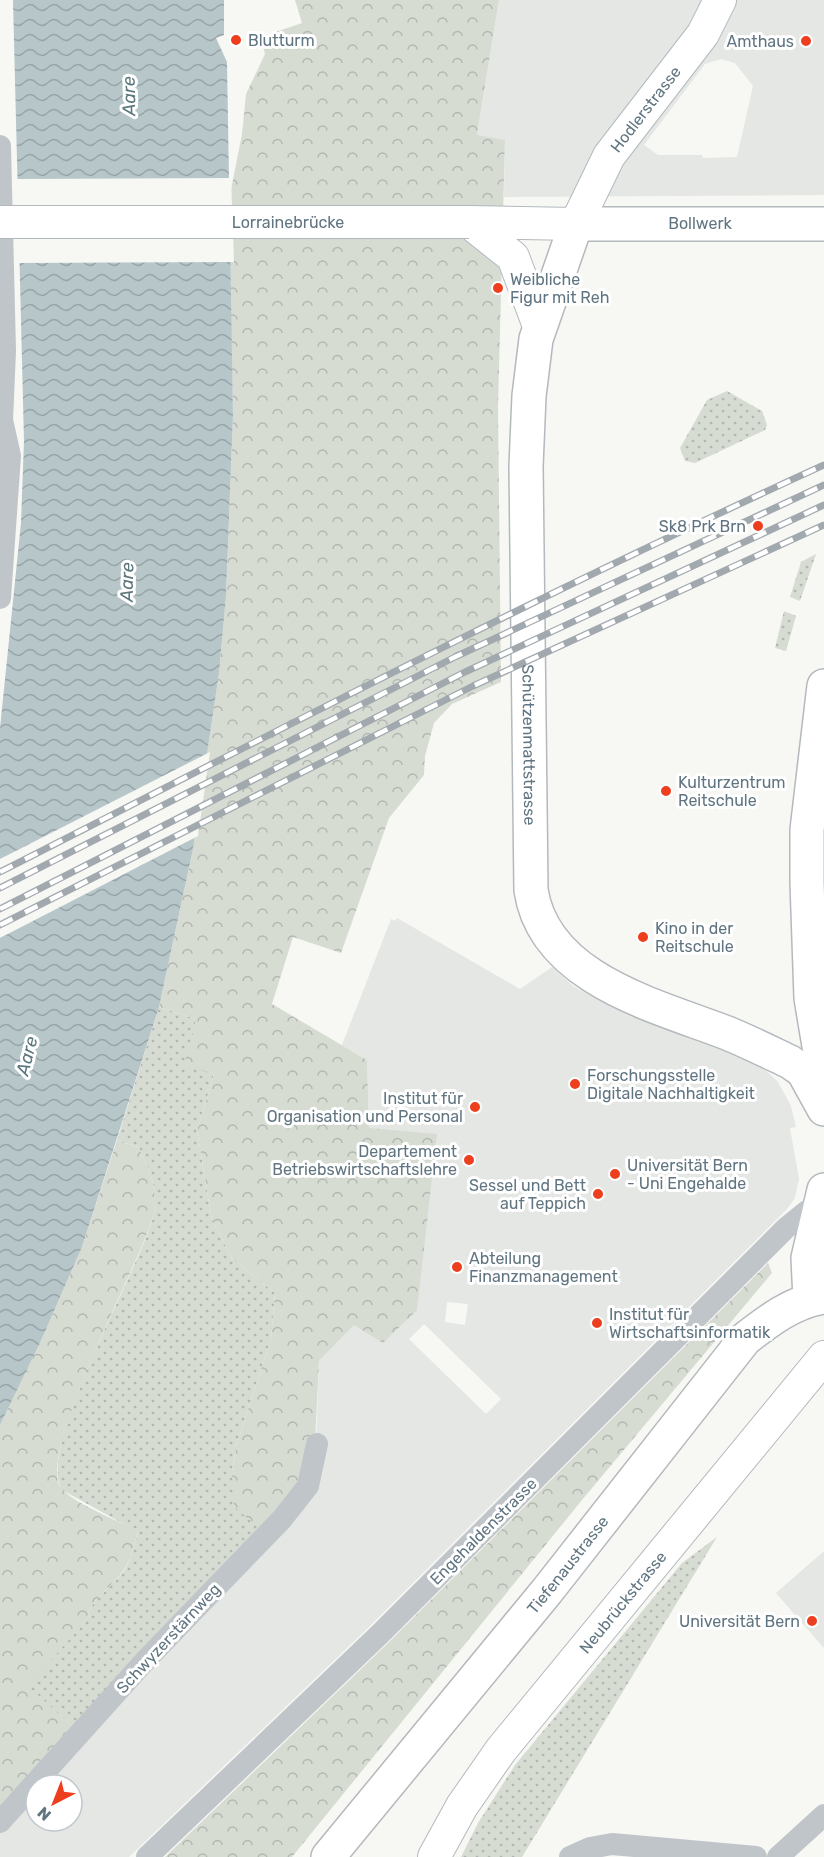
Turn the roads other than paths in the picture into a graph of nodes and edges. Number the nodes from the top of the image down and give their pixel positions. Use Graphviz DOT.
graph roads {
  1 [pos="720,0"];
  2 [pos="0,146"];
  3 [pos="0,222"];
  4 [pos="576,224"];
  5 [pos="824,224"];
  6 [pos="503,235"];
  7 [pos="539,326"];
  8 [pos="0,598"];
  9 [pos="824,686"];
  10 [pos="811,998"];
  11 [pos="770,1053"];
  12 [pos="824,1076"];
  13 [pos="824,1109"];
  14 [pos="822,1204"];
  15 [pos="817,1298"];
  16 [pos="824,1357"];
  17 [pos="316,1444"];
  18 [pos="824,1815"];
  19 [pos="0,1822"];
  20 [pos="147,1857"];
  21 [pos="328,1857"];
  22 [pos="434,1857"];
  23 [pos="570,1857"];
  24 [pos="756,1857"];
  25 [pos="778,1857"];
  1 -- 4 [label="street, Hodlerstrasse"];
  2 -- 8 [label="street"];
  3 -- 6 [label="street, Lorrainebrücke, bridge"];
  4 -- 5 [label="main road, Bollwerk"];
  4 -- 6 [label="street, Lorrainebrücke"];
  4 -- 7 [label="main road, Schützenmattstrasse"];
  6 -- 7 [label="street"];
  7 -- 11 [label="main road, Schützenmattstrasse"];
  9 -- 10 [label="main road"];
  10 -- 11 [label="main road"];
  10 -- 12 [label="main road"];
  11 -- 13 [label="main road, Schützenmattstrasse"];
  14 -- 15 [label="main road"];
  14 -- 20 [label="street, Engehaldenstrasse"];
  15 -- 21 [label="main road, Tiefenaustrasse"];
  16 -- 22 [label="street, Neubrückstrasse"];
  17 -- 19 [label="street, Schwyzerstärnweg"];
  18 -- 25 [label="street"];
  23 -- 24 [label="street"];
}
